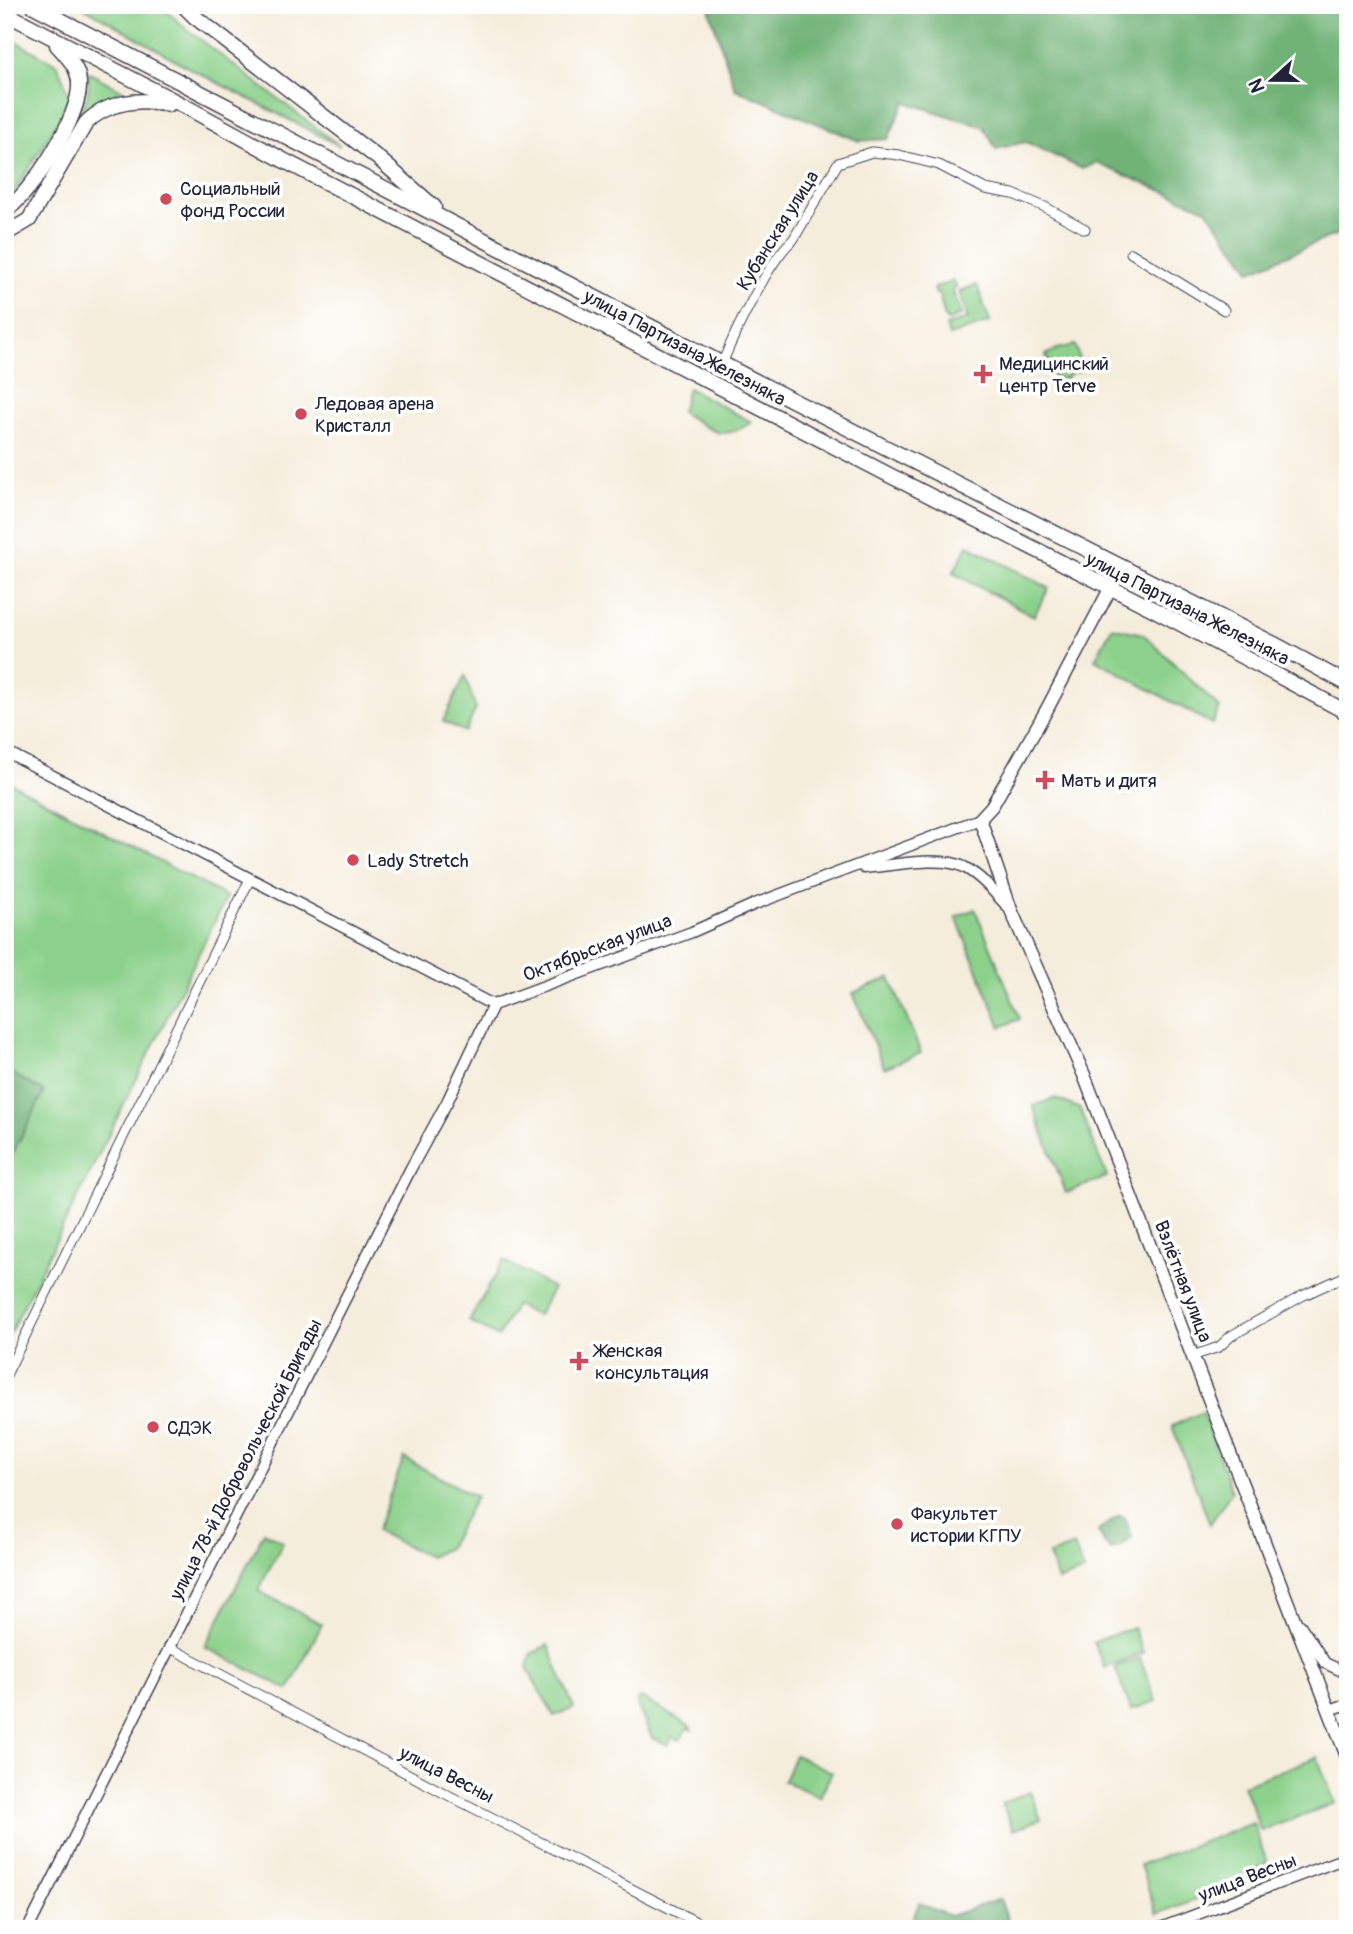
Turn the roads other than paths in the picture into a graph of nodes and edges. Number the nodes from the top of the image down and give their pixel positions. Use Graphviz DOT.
graph roads {
  1 [pos="32,5"];
  2 [pos="183,5"];
  3 [pos="5,13"];
  4 [pos="49,37"];
  5 [pos="188,108"];
  6 [pos="5,211"];
  7 [pos="454,224"];
  8 [pos="1085,229"];
  9 [pos="5,234"];
  10 [pos="1130,253"];
  11 [pos="1224,310"];
  12 [pos="722,364"];
  13 [pos="1114,564"];
  14 [pos="1110,589"];
  15 [pos="1348,684"];
  16 [pos="1348,713"];
  17 [pos="5,751"];
  18 [pos="980,819"];
  19 [pos="851,869"];
  20 [pos="250,879"];
  21 [pos="1011,910"];
  22 [pos="493,1005"];
  23 [pos="1348,1275"];
  24 [pos="1192,1356"];
  25 [pos="5,1377"];
  26 [pos="1288,1607"];
  27 [pos="169,1647"];
  28 [pos="1348,1674"];
  29 [pos="1348,1704"];
  30 [pos="1329,1710"];
  31 [pos="1348,1759"];
  32 [pos="1348,1857"];
  33 [pos="28,1929"];
  34 [pos="710,1929"];
  35 [pos="1158,1929"];
  1 -- 7 [label="main road, улица Партизана Железняка"];
  2 -- 7 [label="main road"];
  3 -- 4 [label="main road, улица Партизана Железняка"];
  4 -- 5 [label="main road, улица Партизана Железняка"];
  4 -- 6 [label="main road"];
  5 -- 9 [label="main road"];
  5 -- 14 [label="main road, улица Партизана Железняка"];
  7 -- 12 [label="main road, улица Партизана Железняка"];
  8 -- 12 [label="street, Кубанская улица"];
  10 -- 11 [label="street"];
  12 -- 13 [label="main road, улица Партизана Железняка"];
  13 -- 14 [label="main road"];
  13 -- 15 [label="main road, улица Партизана Железняка"];
  14 -- 16 [label="main road, улица Партизана Железняка"];
  14 -- 18 [label="main road"];
  17 -- 20 [label="street"];
  18 -- 19 [label="street, Октябрьская улица"];
  18 -- 21 [label="main road, Взлётная улица"];
  19 -- 21 [label="street"];
  19 -- 22 [label="street, Октябрьская улица"];
  20 -- 22 [label="street"];
  20 -- 25 [label="street"];
  21 -- 24 [label="main road, Взлётная улица"];
  22 -- 27 [label="street, улица 78-й Добровольческой Бригады"];
  23 -- 24 [label="street"];
  24 -- 26 [label="main road, Взлётная улица"];
  26 -- 28 [label="street"];
  26 -- 30 [label="main road, Взлётная улица"];
  27 -- 33 [label="street, улица 78-й Добровольческой Бригады"];
  27 -- 34 [label="street, улица Весны"];
  29 -- 30 [label="street"];
  30 -- 31 [label="main road, Взлётная улица"];
  32 -- 35 [label="street, улица Весны"];
}
